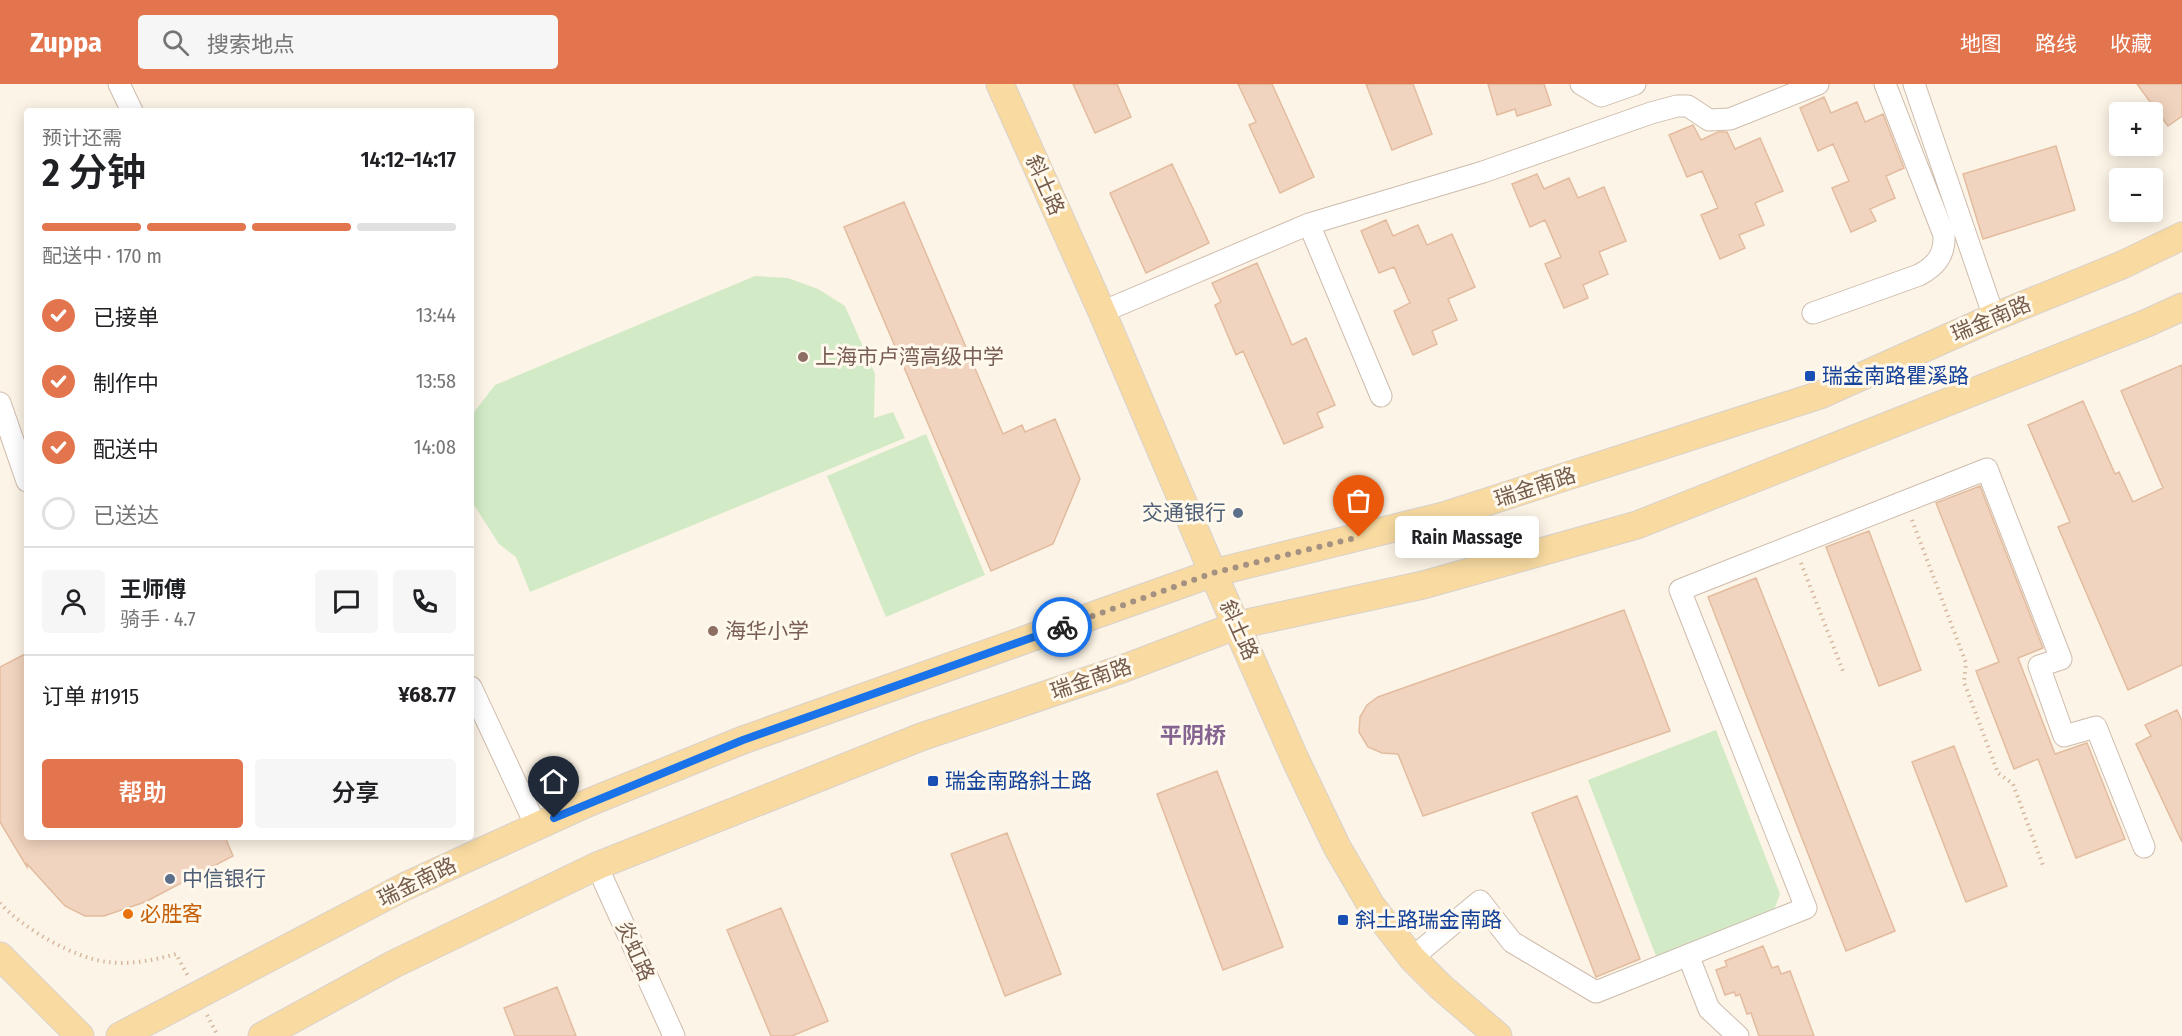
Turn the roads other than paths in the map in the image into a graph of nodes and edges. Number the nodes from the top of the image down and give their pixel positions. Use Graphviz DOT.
graph roads {
  1 [pos="119,84"];
  2 [pos="1000,84"];
  3 [pos="1581,84"];
  4 [pos="1635,84"];
  5 [pos="1818,84"];
  6 [pos="1885,84"];
  7 [pos="1914,84"];
  8 [pos="131,108"];
  9 [pos="1309,224"];
  10 [pos="2182,236"];
  11 [pos="2182,306"];
  12 [pos="1102,312"];
  13 [pos="1813,313"];
  14 [pos="1994,317"];
  15 [pos="1381,396"];
  16 [pos="0,403"];
  17 [pos="24,472"];
  18 [pos="1213,573"];
  19 [pos="1238,625"];
  20 [pos="474,693"];
  21 [pos="536,826"];
  22 [pos="2144,847"];
  23 [pos="597,866"];
  24 [pos="1688,955"];
  25 [pos="0,956"];
  26 [pos="1412,958"];
  27 [pos="0,969"];
  28 [pos="79,1036"];
  29 [pos="120,1036"];
  30 [pos="262,1036"];
  31 [pos="674,1036"];
  32 [pos="1498,1036"];
  33 [pos="1738,1036"];
  1 -- 8 [label="street"];
  2 -- 12 [label="main road, 斜土路"];
  3 -- 4 [label="street"];
  5 -- 9 [label="street"];
  6 -- 13 [label="street"];
  7 -- 14 [label="street"];
  9 -- 12 [label="street"];
  9 -- 15 [label="street"];
  10 -- 14 [label="main road, 瑞金南路"];
  11 -- 19 [label="main road, 瑞金南路"];
  12 -- 18 [label="main road, 斜土路"];
  14 -- 18 [label="main road, 瑞金南路"];
  16 -- 17 [label="street"];
  18 -- 19 [label="main road, 斜土路"];
  18 -- 21 [label="main road, 瑞金南路"];
  19 -- 23 [label="main road, 瑞金南路"];
  19 -- 26 [label="main road, 斜土路"];
  20 -- 21 [label="street"];
  21 -- 29 [label="main road, 瑞金南路"];
  22 -- 24 [label="street"];
  23 -- 30 [label="main road, 瑞金南路"];
  23 -- 31 [label="street, 炎虹路"];
  24 -- 26 [label="street"];
  24 -- 33 [label="street"];
  25 -- 28 [label="main road"];
  26 -- 32 [label="main road, 斜土路"];
  27 -- 28 [label="main road"];
}
